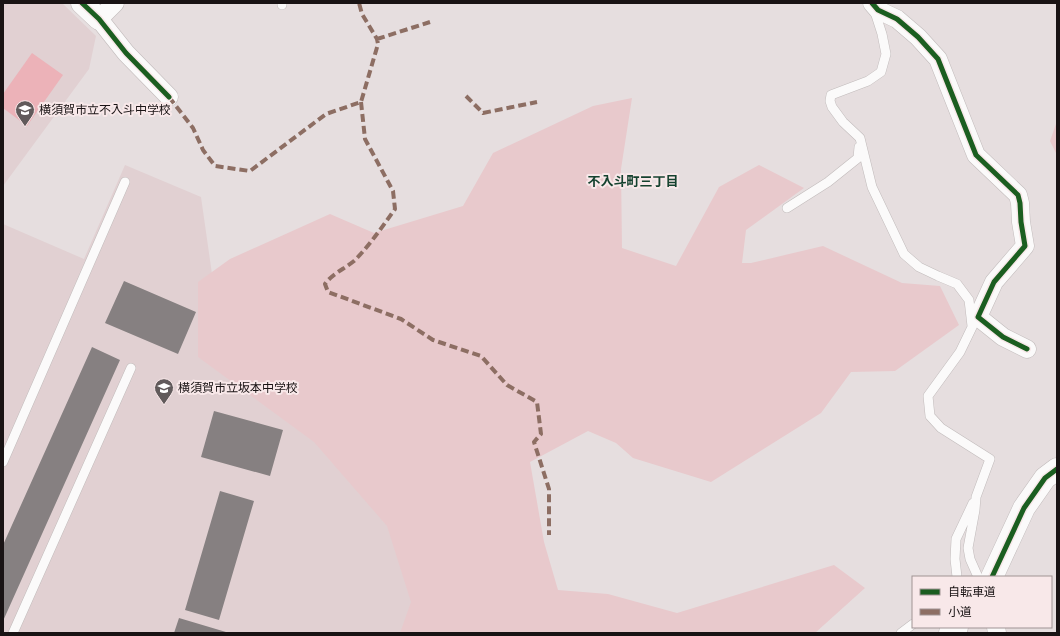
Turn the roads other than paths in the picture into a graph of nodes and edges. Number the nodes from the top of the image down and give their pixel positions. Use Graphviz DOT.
graph roads {
  1 [pos="82,3"];
  2 [pos="115,3"];
  3 [pos="872,4"];
  4 [pos="99,19"];
  5 [pos="169,97"];
  6 [pos="860,138"];
  7 [pos="125,182"];
  8 [pos="787,208"];
  9 [pos="975,322"];
  10 [pos="1027,349"];
  11 [pos="131,368"];
  12 [pos="3,462"];
  13 [pos="1057,469"];
  14 [pos="976,497"];
  15 [pos="957,576"];
  16 [pos="978,576"];
  17 [pos="992,576"];
  18 [pos="912,625"];
  19 [pos="13,633"];
  20 [pos="901,633"];
  1 -- 4 [label="street"];
  2 -- 4 [label="street"];
  3 -- 6 [label="lane"];
  3 -- 9 [label="street"];
  4 -- 5 [label="street"];
  6 -- 8 [label="lane"];
  6 -- 9 [label="lane"];
  7 -- 12 [label="lane"];
  9 -- 10 [label="street"];
  9 -- 14 [label="lane"];
  11 -- 19 [label="lane"];
  13 -- 17 [label="street"];
  14 -- 15 [label="lane"];
  14 -- 16 [label="lane"];
  18 -- 20 [label="lane"];
}
